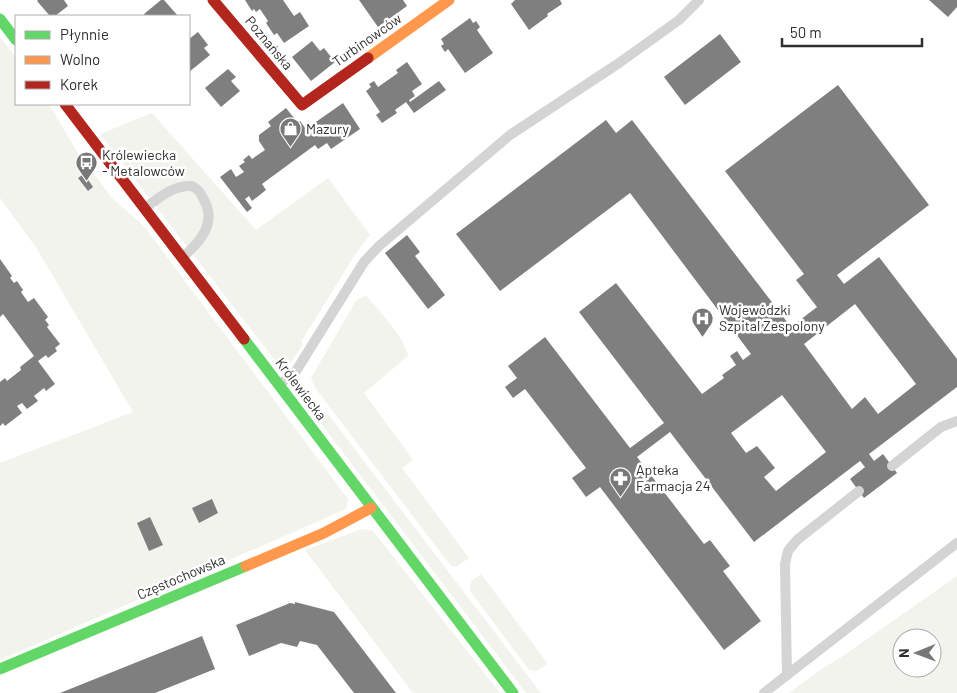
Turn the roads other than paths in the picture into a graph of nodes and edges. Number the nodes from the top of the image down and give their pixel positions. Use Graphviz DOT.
graph roads {
  1 [pos="213,0"];
  2 [pos="449,0"];
  3 [pos="698,0"];
  4 [pos="0,19"];
  5 [pos="15,39"];
  6 [pos="66,105"];
  7 [pos="302,105"];
  8 [pos="144,209"];
  9 [pos="182,258"];
  10 [pos="279,385"];
  11 [pos="957,420"];
  12 [pos="892,466"];
  13 [pos="859,491"];
  14 [pos="372,508"];
  15 [pos="957,543"];
  16 [pos="0,669"];
  17 [pos="786,675"];
  18 [pos="513,693"];
  19 [pos="764,693"];
  1 -- 7 [label="main road, Poznańska"];
  2 -- 7 [label="main road, Turbinowców"];
  3 -- 10 [label="lane"];
  4 -- 5 [label="main road"];
  6 -- 8 [label="main road, Królewiecka"];
  8 -- 9 [label="main road, Królewiecka"];
  8 -- 9 [label="lane"];
  9 -- 10 [label="main road, Królewiecka"];
  10 -- 14 [label="main road, Królewiecka"];
  11 -- 12 [label="lane"];
  13 -- 17 [label="lane"];
  14 -- 16 [label="main road, Częstochowska"];
  14 -- 18 [label="main road, Królewiecka"];
  15 -- 17 [label="lane"];
  17 -- 19 [label="lane"];
}
